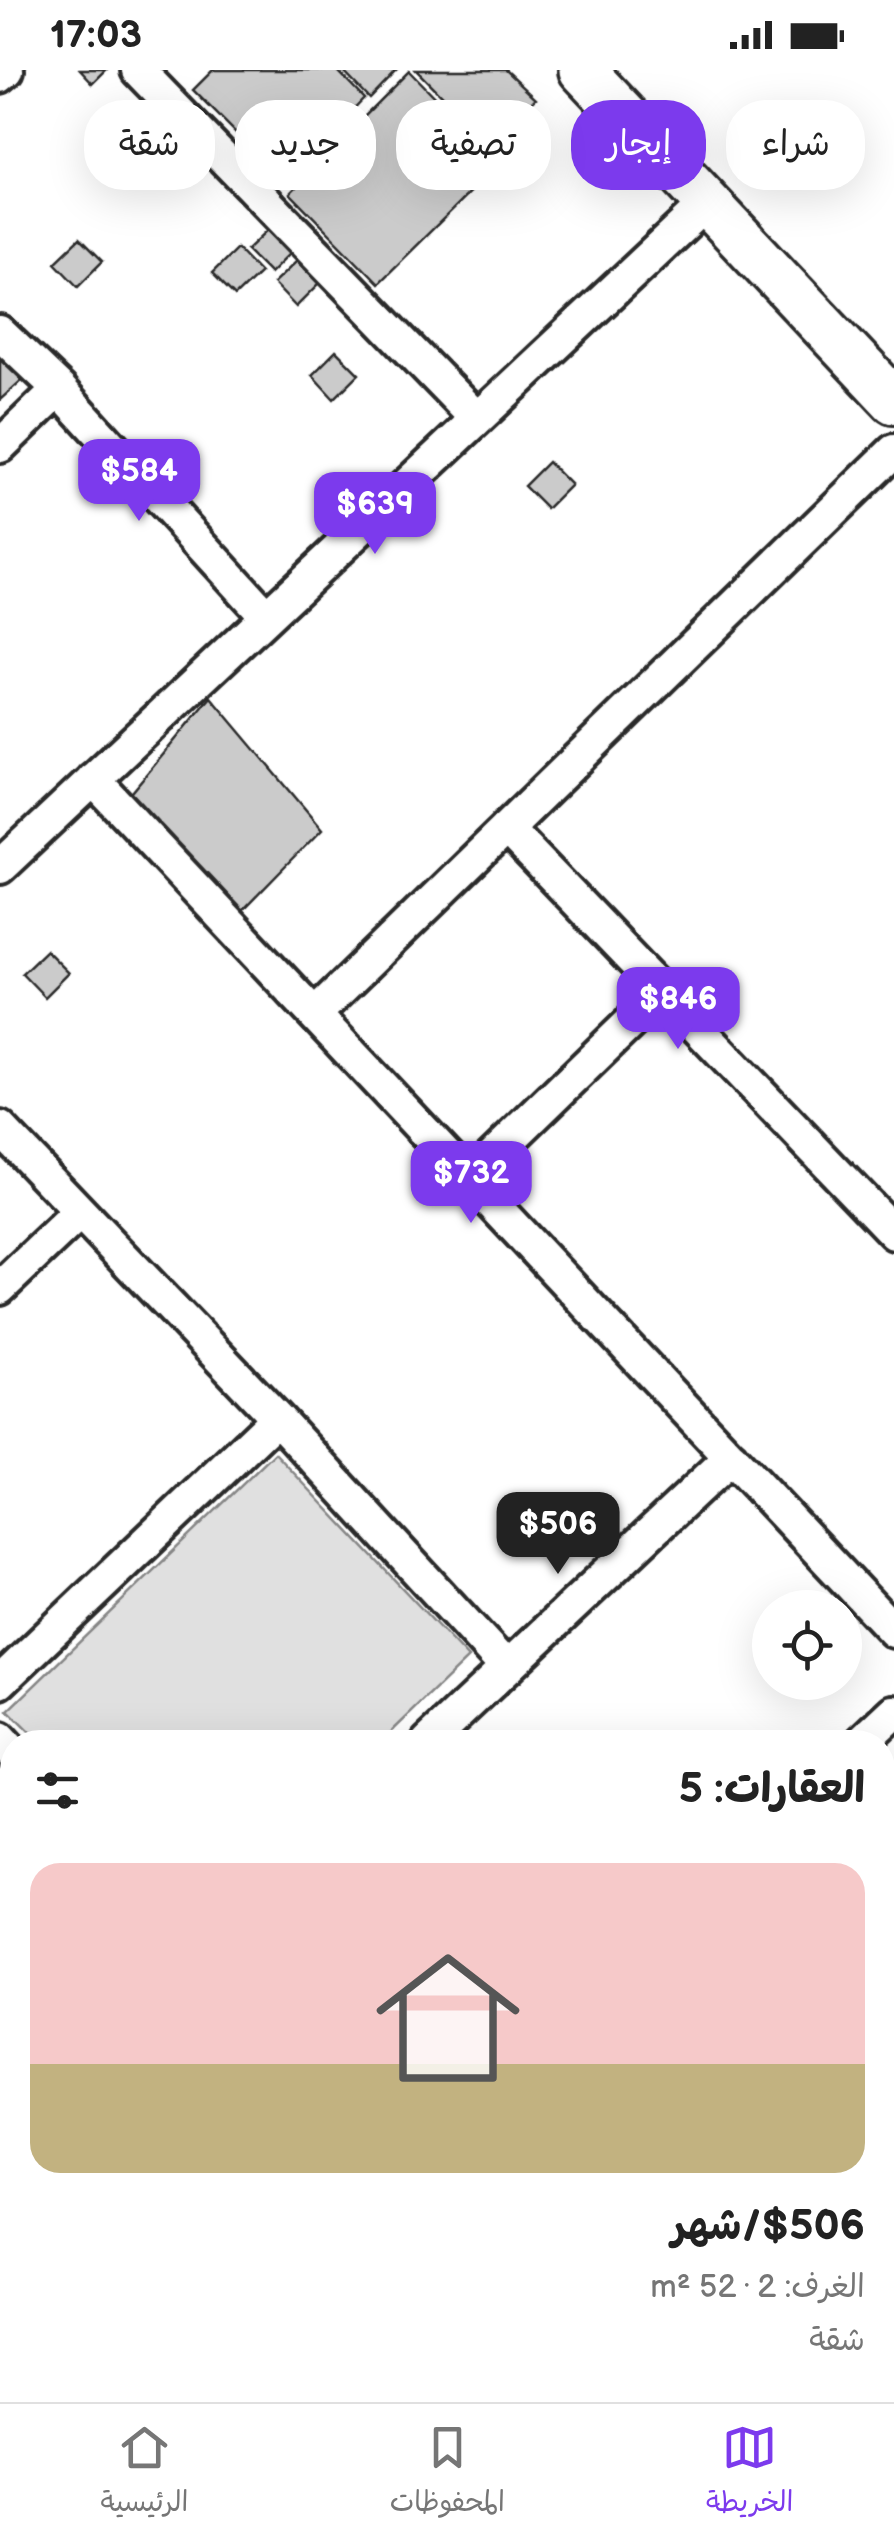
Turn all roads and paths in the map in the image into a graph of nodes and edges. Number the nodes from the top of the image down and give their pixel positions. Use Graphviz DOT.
graph roads {
  1 [pos="7,70"];
  2 [pos="138,70"];
  3 [pos="582,70"];
  4 [pos="0,76"];
  5 [pos="707,202"];
  6 [pos="0,333"];
  7 [pos="59,389"];
  8 [pos="894,401"];
  9 [pos="476,419"];
  10 [pos="0,446"];
  11 [pos="894,452"];
  12 [pos="266,616"];
  13 [pos="93,779"];
  14 [pos="506,828"];
  15 [pos="0,867"];
  16 [pos="663,992"];
  17 [pos="314,1014"];
  18 [pos="0,1128"];
  19 [pos="469,1179"];
  20 [pos="80,1212"];
  21 [pos="894,1233"];
  22 [pos="0,1288"];
  23 [pos="277,1418"];
  24 [pos="731,1457"];
  25 [pos="894,1631"];
  26 [pos="507,1668"];
  27 [pos="0,1682"];
  28 [pos="894,1712"];
  29 [pos="441,1730"];
  30 [pos="875,1730"];
  1 -- 4 [label="street"];
  2 -- 9 [label="street"];
  3 -- 5 [label="street"];
  5 -- 8 [label="street"];
  5 -- 9 [label="street"];
  6 -- 7 [label="street"];
  7 -- 10 [label="street"];
  7 -- 12 [label="street"];
  9 -- 12 [label="street"];
  11 -- 14 [label="street"];
  12 -- 13 [label="street"];
  13 -- 15 [label="street"];
  13 -- 17 [label="street"];
  14 -- 16 [label="street"];
  14 -- 17 [label="street"];
  16 -- 19 [label="street"];
  16 -- 21 [label="street"];
  17 -- 19 [label="street"];
  18 -- 20 [label="street"];
  19 -- 24 [label="street"];
  20 -- 22 [label="street"];
  20 -- 23 [label="street"];
  23 -- 26 [label="street"];
  23 -- 27 [label="street"];
  24 -- 25 [label="street"];
  24 -- 26 [label="street"];
  26 -- 29 [label="street"];
  28 -- 30 [label="street"];
}
